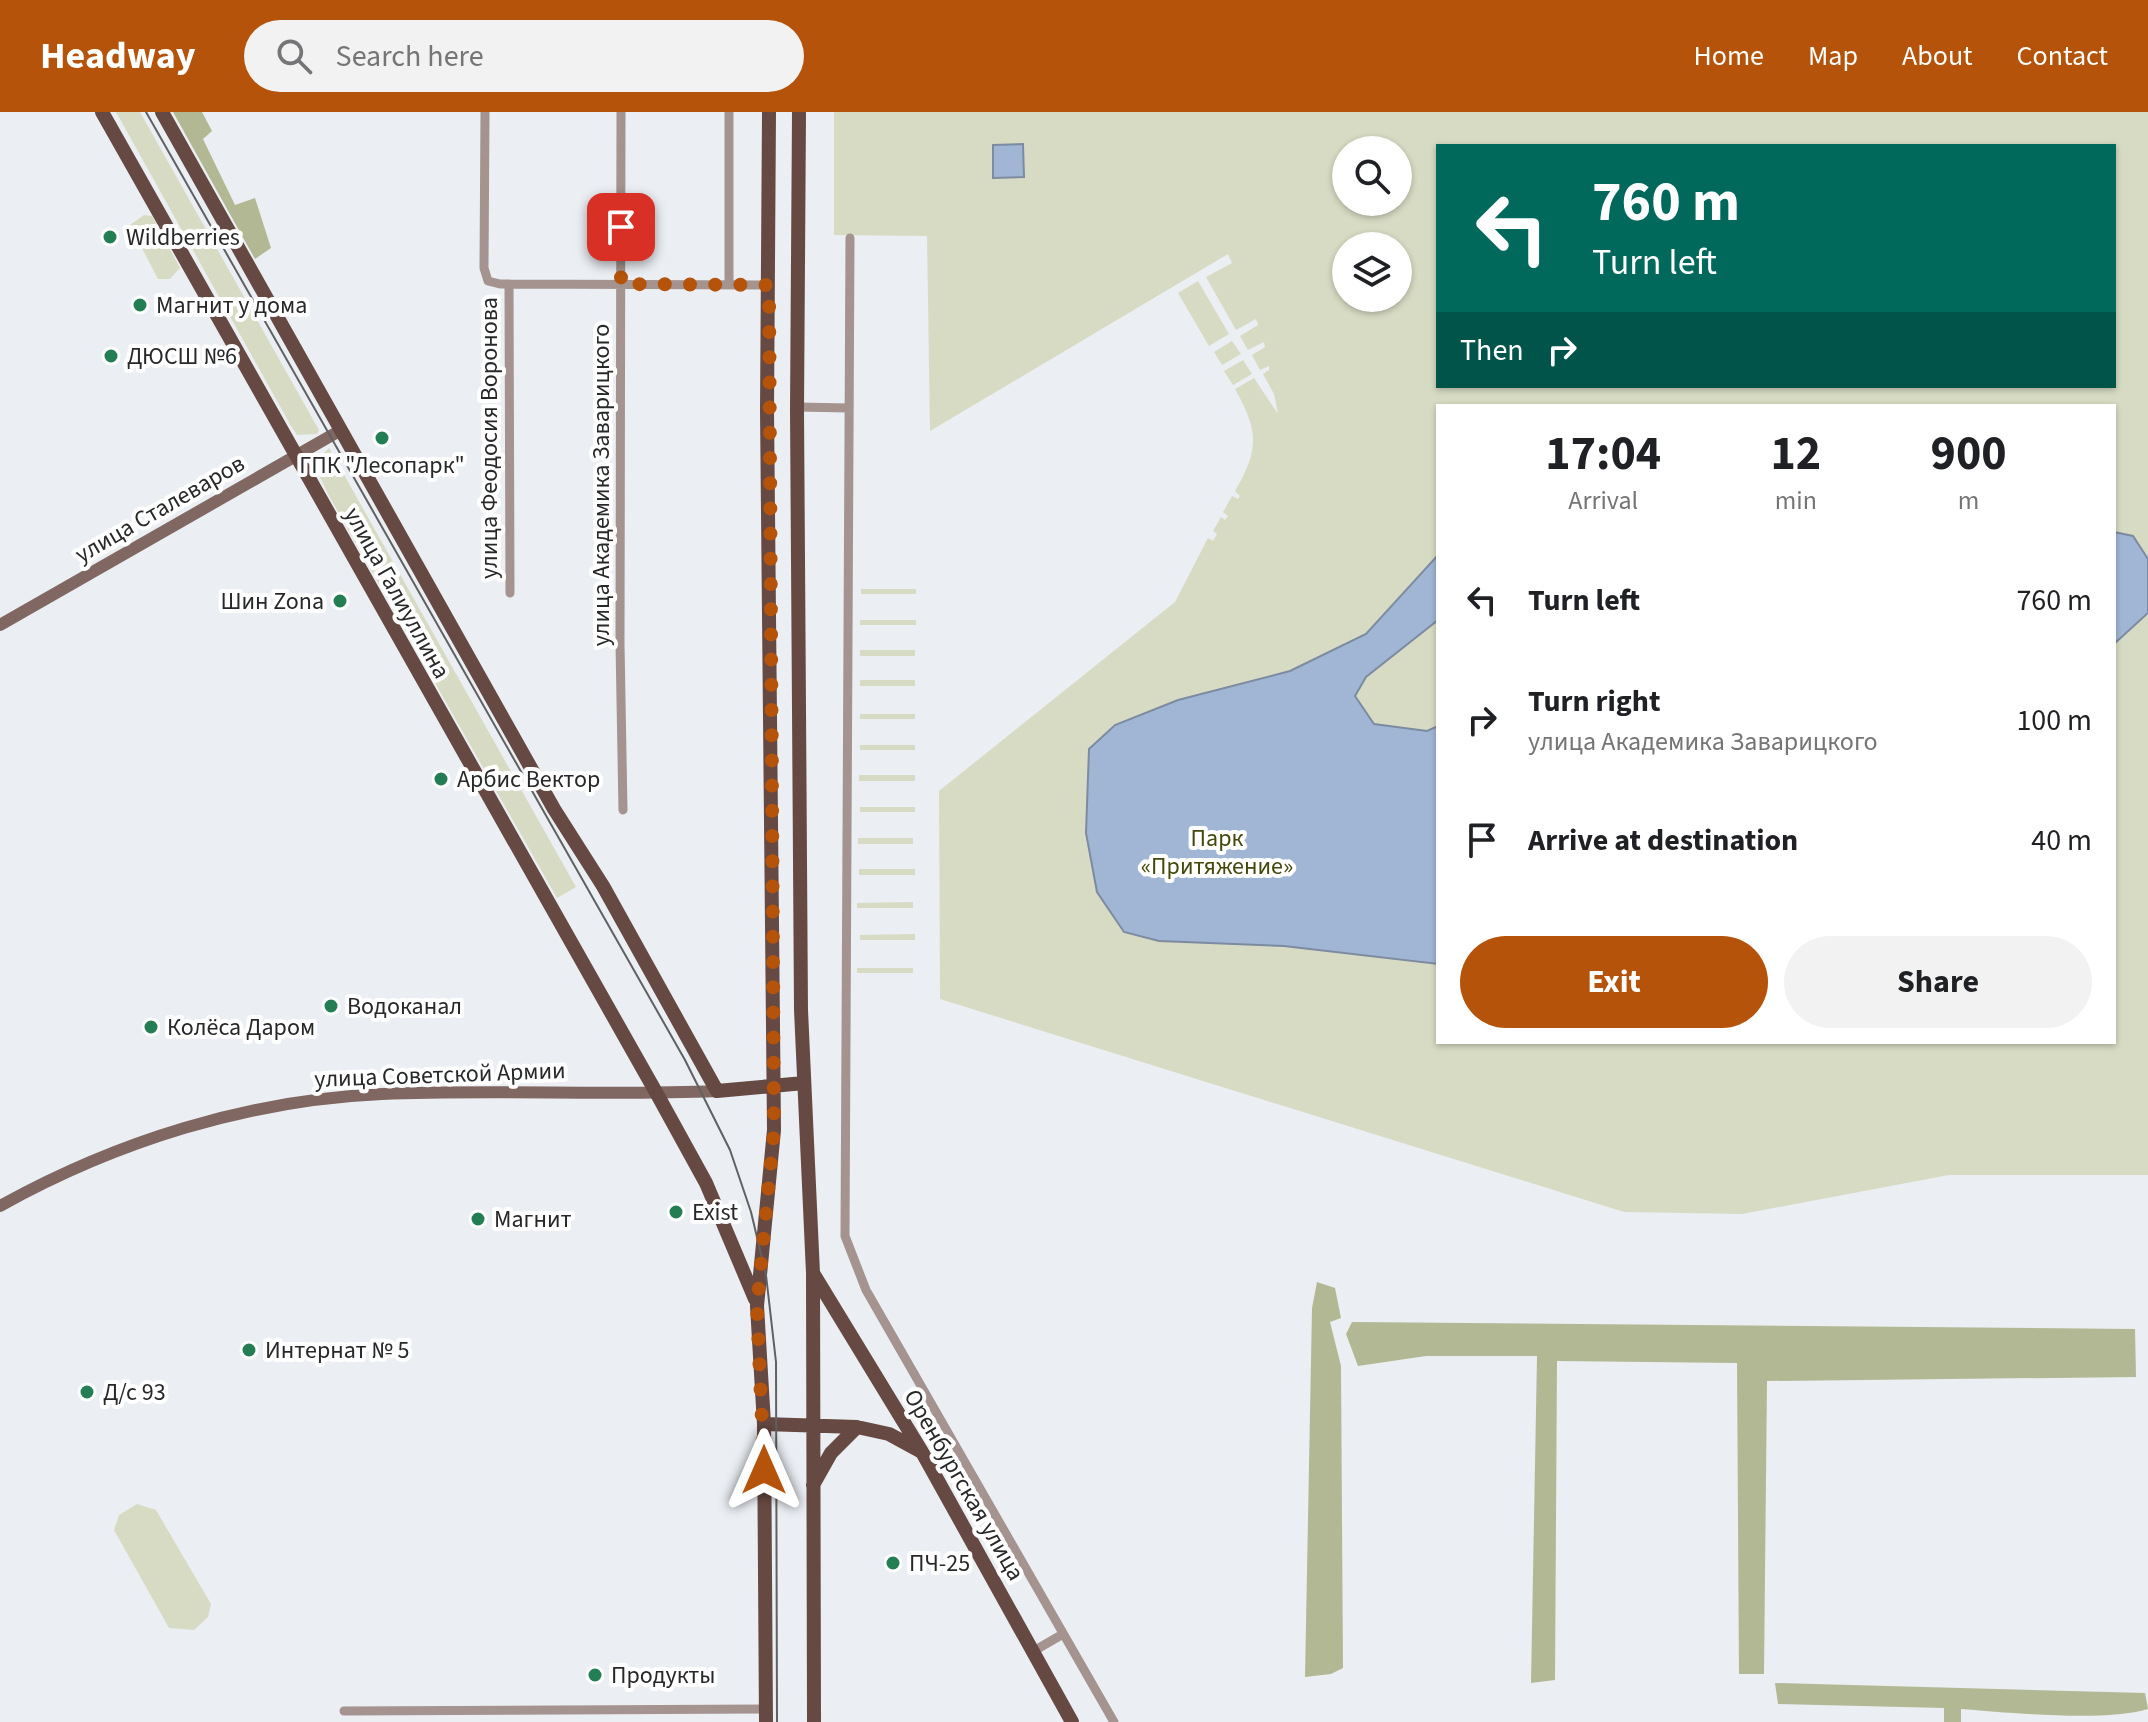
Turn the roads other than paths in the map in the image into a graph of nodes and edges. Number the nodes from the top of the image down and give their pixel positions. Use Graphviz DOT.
graph roads {
  1 [pos="102,112"];
  2 [pos="162,112"];
  3 [pos="485,112"];
  4 [pos="621,112"];
  5 [pos="729,112"];
  6 [pos="769,112"];
  7 [pos="799,112"];
  8 [pos="850,238"];
  9 [pos="509,284"];
  10 [pos="621,284"];
  11 [pos="729,285"];
  12 [pos="769,285"];
  13 [pos="767,407"];
  14 [pos="797,407"];
  15 [pos="849,408"];
  16 [pos="341,430"];
  17 [pos="296,455"];
  18 [pos="510,593"];
  19 [pos="0,625"];
  20 [pos="623,810"];
  21 [pos="804,1083"];
  22 [pos="773,1085"];
  23 [pos="717,1091"];
  24 [pos="657,1094"];
  25 [pos="0,1206"];
  26 [pos="813,1273"];
  27 [pos="757,1306"];
  28 [pos="764,1424"];
  29 [pos="813,1426"];
  30 [pos="857,1427"];
  31 [pos="922,1452"];
  32 [pos="813,1485"];
  33 [pos="1063,1634"];
  34 [pos="1032,1652"];
  35 [pos="344,1711"];
  36 [pos="766,1715"];
  37 [pos="814,1722"];
  38 [pos="1072,1722"];
  39 [pos="1114,1722"];
  1 -- 17 [label="main road, улица Галиуллина"];
  2 -- 16 [label="main road, улица Галиуллина"];
  3 -- 9 [label="street, улица Феодосия Воронова"];
  4 -- 10 [label="street, улица Академика Заварицкого"];
  5 -- 11 [label="street"];
  6 -- 12 [label="main road"];
  7 -- 14 [label="main road"];
  8 -- 15 [label="street"];
  9 -- 10 [label="street"];
  9 -- 18 [label="street, улица Феодосия Воронова"];
  10 -- 11 [label="street"];
  10 -- 20 [label="street, улица Академика Заварицкого"];
  11 -- 12 [label="street"];
  12 -- 13 [label="main road"];
  13 -- 14 [label="main road"];
  13 -- 22 [label="main road"];
  14 -- 15 [label="street"];
  14 -- 21 [label="main road"];
  15 -- 33 [label="street"];
  16 -- 17 [label="main road, улица Сталеваров"];
  16 -- 23 [label="main road, улица Галиуллина"];
  17 -- 19 [label="main road, улица Сталеваров"];
  17 -- 24 [label="main road, улица Галиуллина"];
  21 -- 22 [label="main road, улица Советской Армии"];
  21 -- 26 [label="main road"];
  22 -- 23 [label="main road, улица Советской Армии"];
  22 -- 27 [label="main road"];
  23 -- 24 [label="main road, улица Советской Армии"];
  24 -- 25 [label="main road, улица Советской Армии"];
  24 -- 27 [label="main road, улица Галиуллина"];
  26 -- 29 [label="main road"];
  26 -- 31 [label="main road, Оренбургская улица"];
  27 -- 28 [label="main road"];
  28 -- 29 [label="main road"];
  28 -- 36 [label="main road"];
  29 -- 30 [label="main road"];
  29 -- 32 [label="main road"];
  30 -- 31 [label="main road"];
  30 -- 32 [label="main road"];
  31 -- 34 [label="main road, Оренбургская улица"];
  32 -- 37 [label="main road"];
  33 -- 34 [label="street"];
  33 -- 39 [label="street"];
  34 -- 38 [label="main road, Оренбургская улица"];
  35 -- 36 [label="street"];
}
